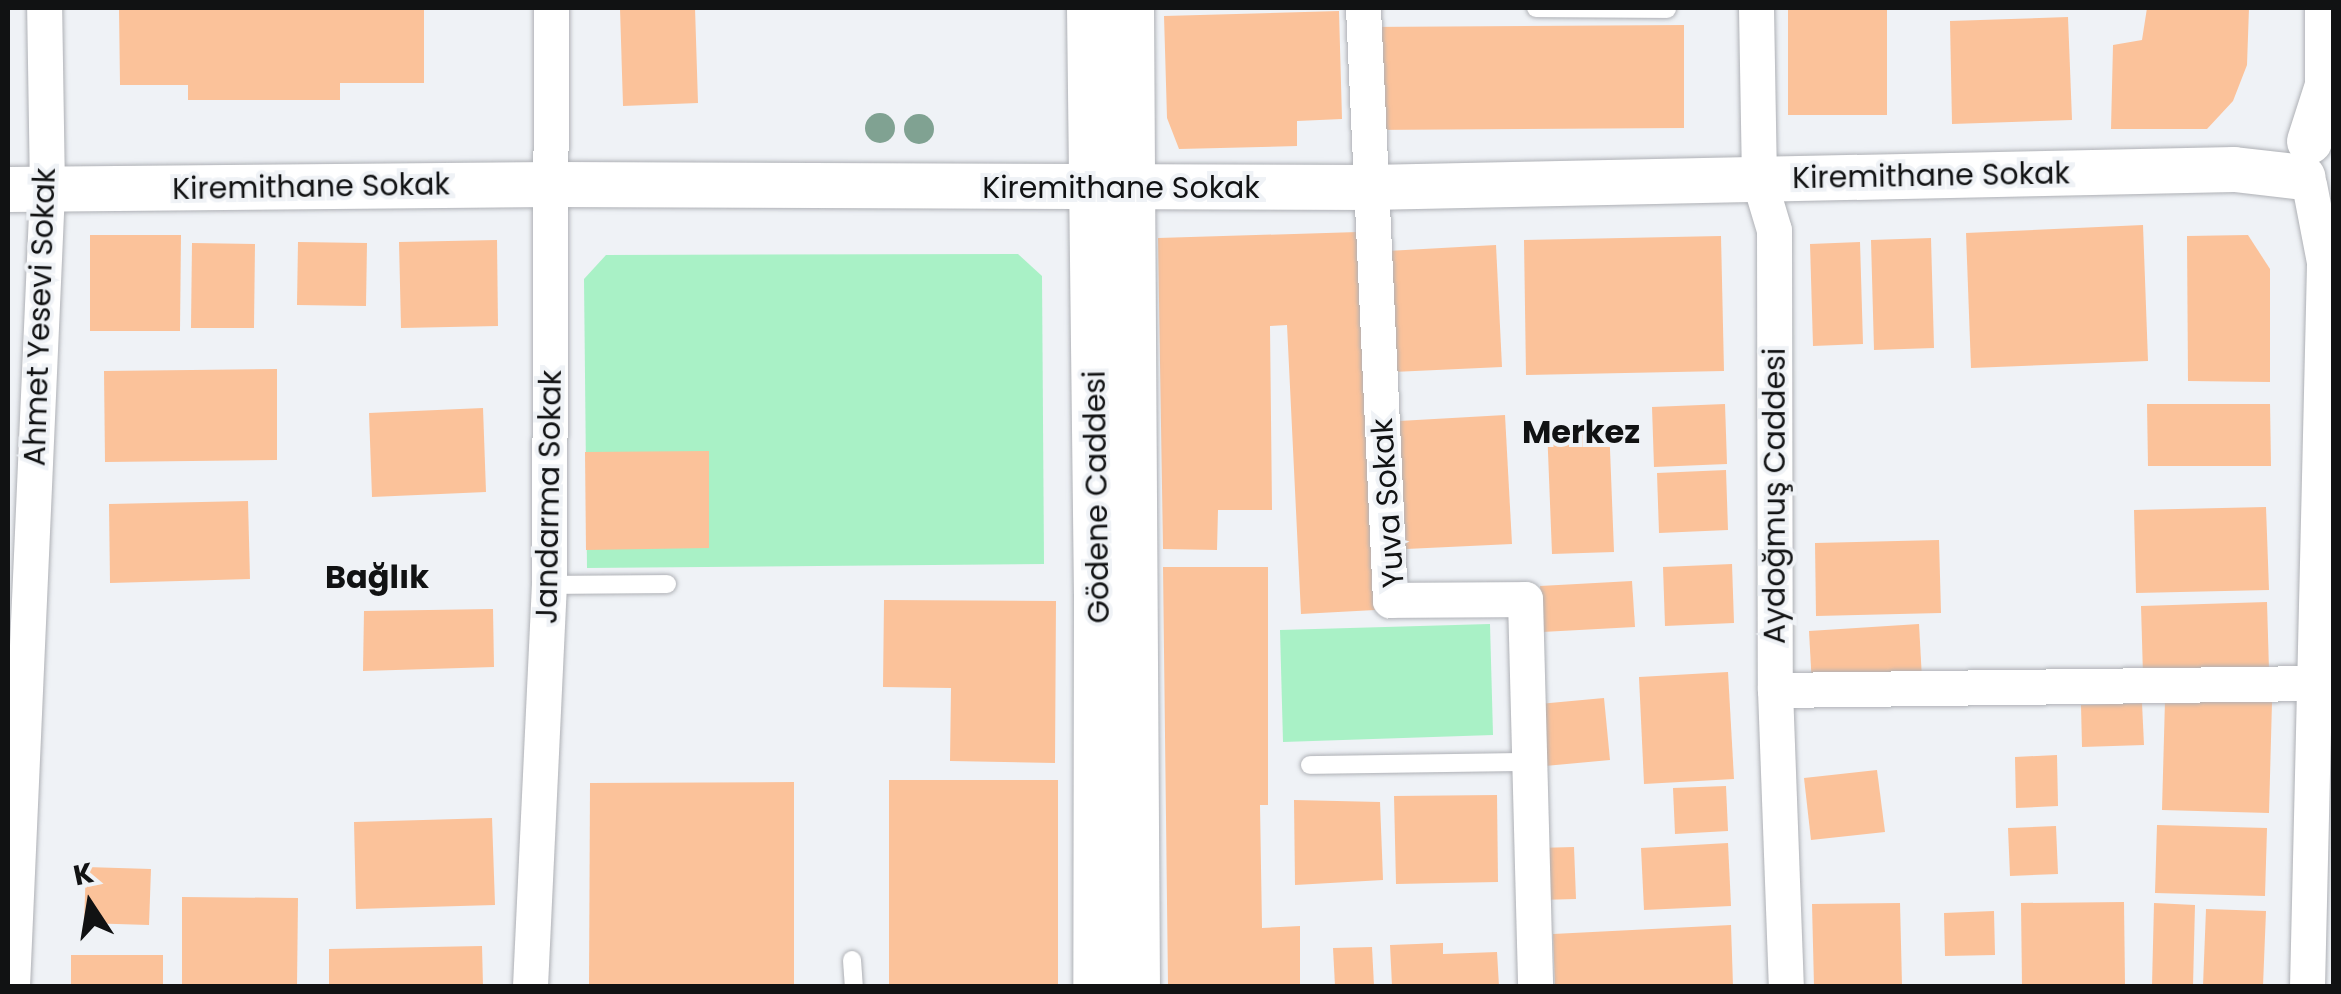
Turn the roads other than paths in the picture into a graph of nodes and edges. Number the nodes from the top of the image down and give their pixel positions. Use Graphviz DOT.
graph roads {
  1 [pos="44,8"];
  2 [pos="551,8"];
  3 [pos="1092,8"];
  4 [pos="1128,8"];
  5 [pos="1363,8"];
  6 [pos="1536,8"];
  7 [pos="1756,8"];
  8 [pos="2327,8"];
  9 [pos="1666,9"];
  10 [pos="2330,94"];
  11 [pos="2315,163"];
  12 [pos="1758,180"];
  13 [pos="552,184"];
  14 [pos="1369,187"];
  15 [pos="1111,189"];
  16 [pos="27,190"];
  17 [pos="2334,228"];
  18 [pos="2324,262"];
  19 [pos="2326,483"];
  20 [pos="2325,579"];
  21 [pos="667,584"];
  22 [pos="549,585"];
  23 [pos="2314,683"];
  24 [pos="1775,690"];
  25 [pos="1529,762"];
  26 [pos="1310,765"];
  27 [pos="852,960"];
  28 [pos="12,986"];
  29 [pos="530,986"];
  30 [pos="854,986"];
  31 [pos="1098,986"];
  32 [pos="1134,986"];
  33 [pos="1535,986"];
  34 [pos="1786,986"];
  35 [pos="2307,986"];
  1 -- 16 [label="street, Ahmet Yesevi Sokak"];
  2 -- 13 [label="street, Jandarma Sokak"];
  3 -- 15 [label="main road, Gödene Caddesi"];
  4 -- 15 [label="main road, Gödene Caddesi"];
  5 -- 14 [label="street"];
  6 -- 9 [label="lane"];
  7 -- 12 [label="street, Aydoğmuş Caddesi"];
  8 -- 10 [label="street"];
  10 -- 11 [label="street"];
  11 -- 12 [label="street, Kiremithane Sokak"];
  11 -- 18 [label="street"];
  12 -- 14 [label="street, Kiremithane Sokak"];
  12 -- 24 [label="street, Aydoğmuş Caddesi"];
  13 -- 15 [label="street, Kiremithane Sokak"];
  13 -- 16 [label="street, Kiremithane Sokak"];
  13 -- 22 [label="street, Jandarma Sokak"];
  14 -- 15 [label="street, Kiremithane Sokak"];
  14 -- 25 [label="street, Yuva Sokak"];
  15 -- 31 [label="main road, Gödene Caddesi"];
  15 -- 32 [label="main road, Gödene Caddesi"];
  16 -- 28 [label="street, Ahmet Yesevi Sokak"];
  17 -- 18 [label="street"];
  18 -- 19 [label="street"];
  19 -- 20 [label="street"];
  20 -- 23 [label="street"];
  21 -- 22 [label="lane"];
  22 -- 29 [label="street, Jandarma Sokak"];
  23 -- 24 [label="street"];
  23 -- 35 [label="street"];
  24 -- 34 [label="street, Aydoğmuş Caddesi"];
  25 -- 26 [label="lane"];
  25 -- 33 [label="street, Yuva Sokak"];
  27 -- 30 [label="lane"];
}
